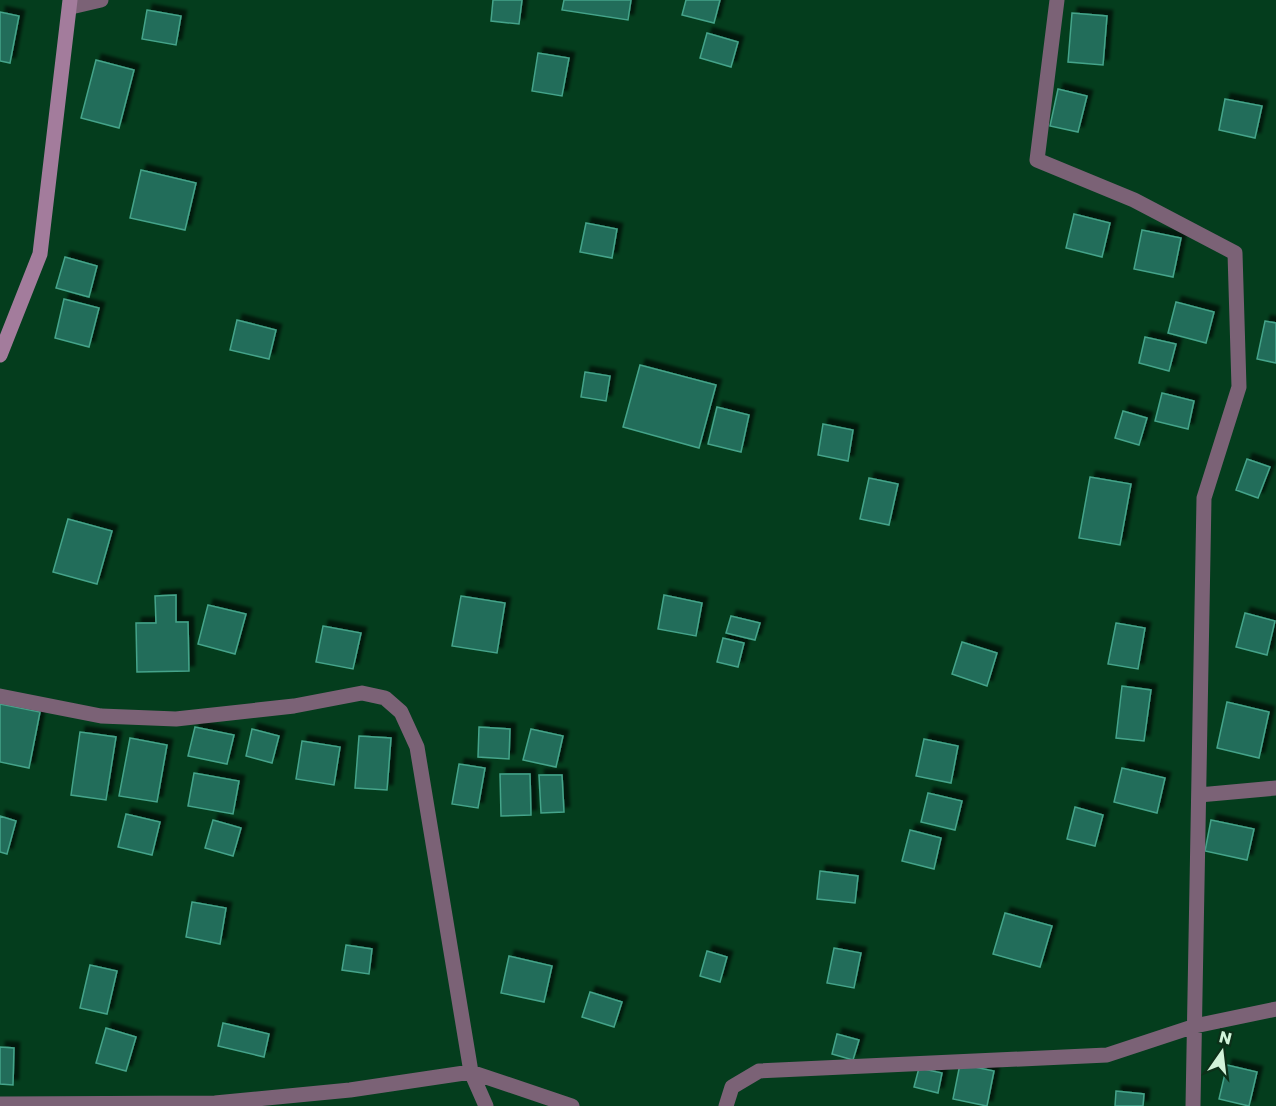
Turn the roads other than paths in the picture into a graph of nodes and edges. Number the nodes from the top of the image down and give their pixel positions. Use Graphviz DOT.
graph roads {
  1 [pos="101,0"];
  2 [pos="1057,0"];
  3 [pos="71,3"];
  4 [pos="0,355"];
  5 [pos="0,696"];
  6 [pos="1276,788"];
  7 [pos="1199,795"];
  8 [pos="1276,1009"];
  9 [pos="1195,1026"];
  10 [pos="471,1072"];
  11 [pos="0,1104"];
  12 [pos="486,1106"];
  13 [pos="572,1106"];
  14 [pos="726,1106"];
  15 [pos="1193,1106"];
  1 -- 3 [label="street"];
  2 -- 7 [label="street"];
  3 -- 4 [label="main road"];
  5 -- 10 [label="street"];
  6 -- 7 [label="street"];
  7 -- 9 [label="street"];
  8 -- 9 [label="street"];
  9 -- 14 [label="street"];
  9 -- 15 [label="street"];
  10 -- 11 [label="street"];
  10 -- 12 [label="street"];
  10 -- 13 [label="street"];
}
